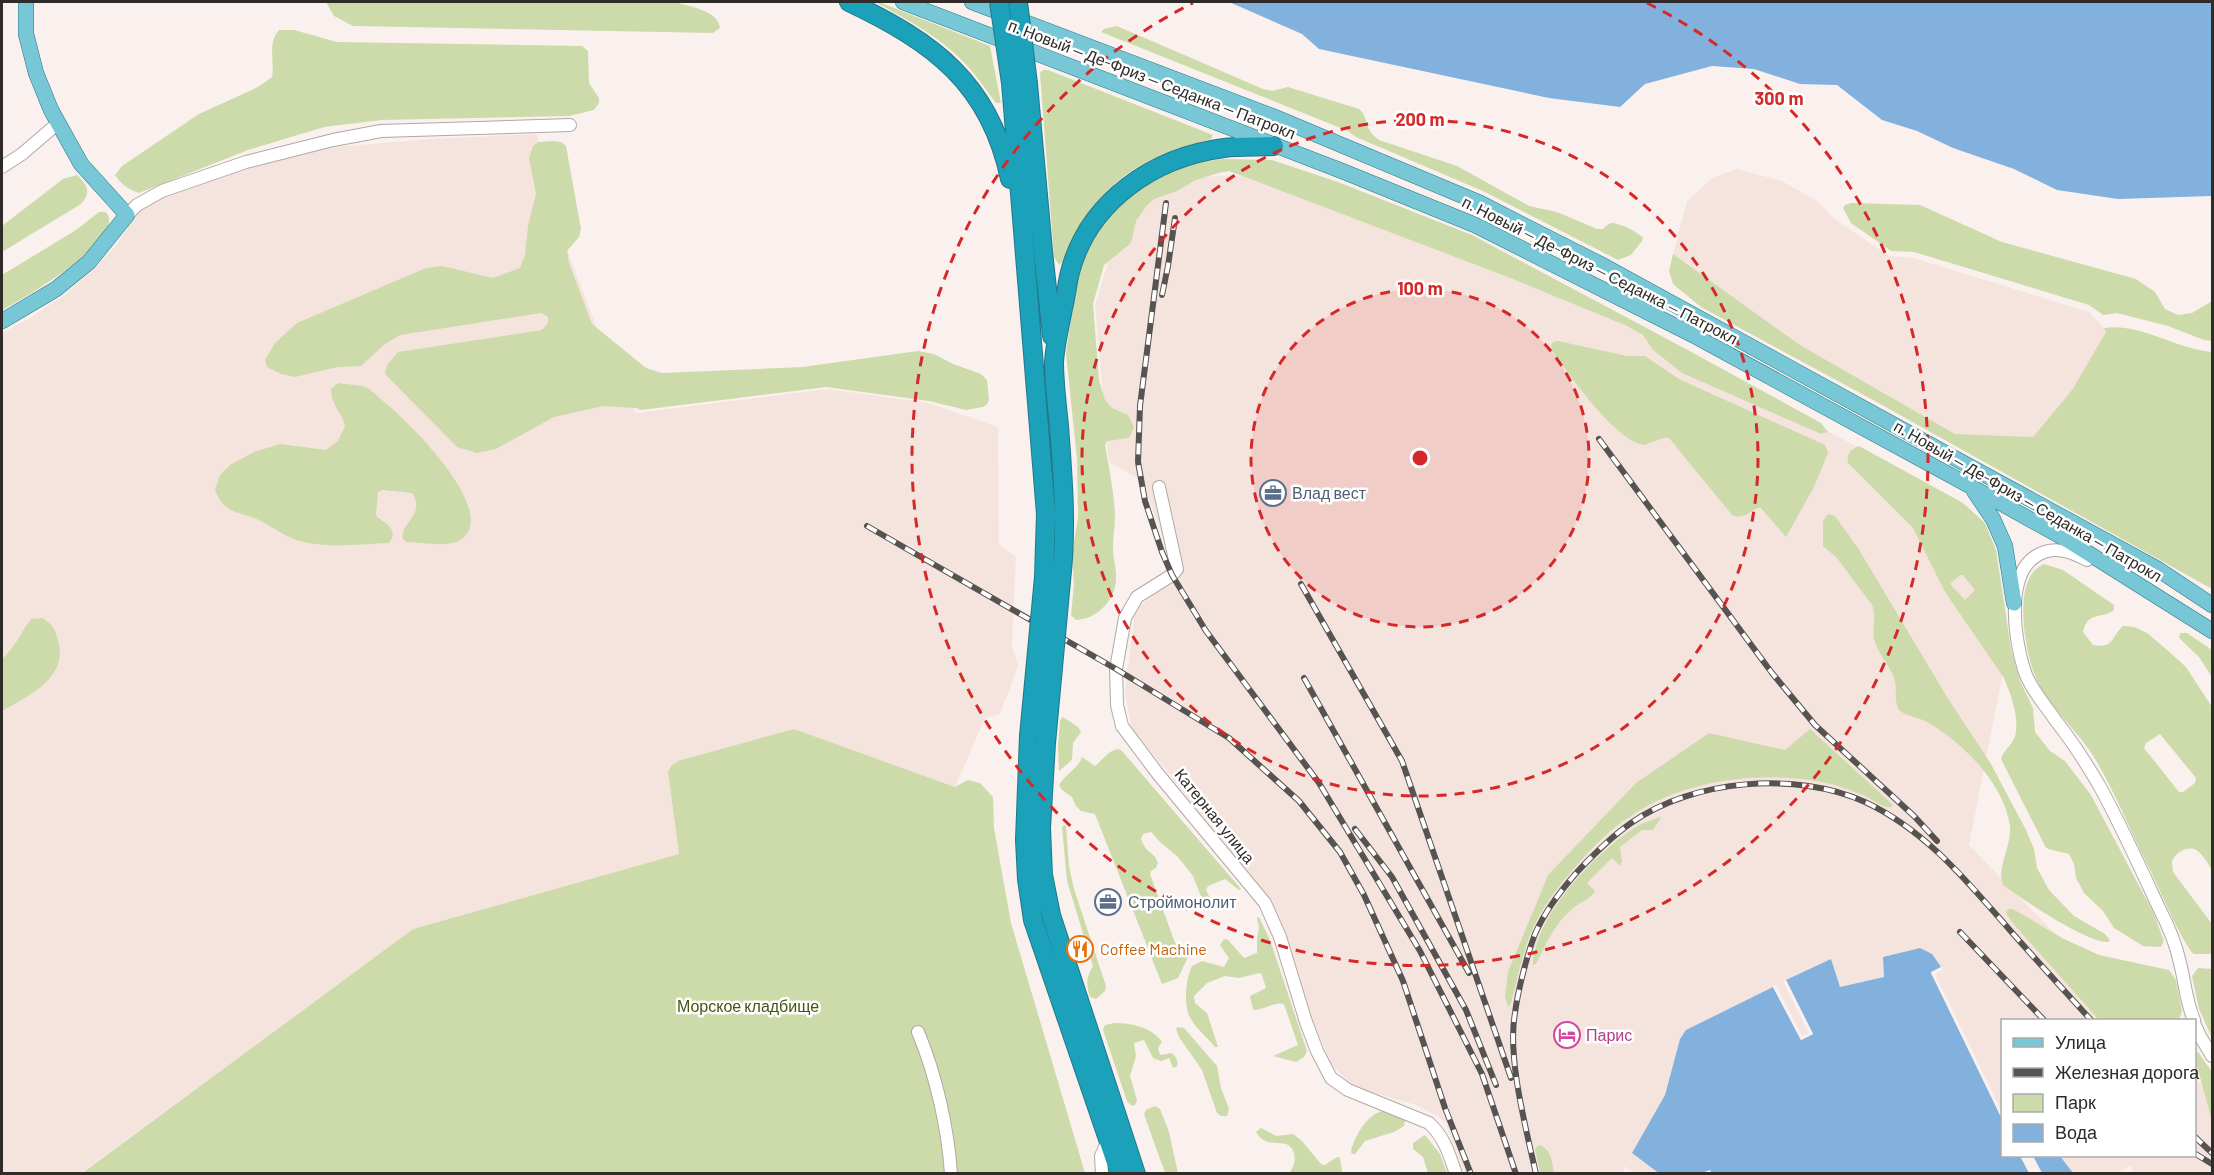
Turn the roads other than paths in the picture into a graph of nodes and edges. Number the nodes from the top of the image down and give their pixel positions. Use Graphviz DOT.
graph roads {
  1 [pos="26,2"];
  2 [pos="849,2"];
  3 [pos="903,2"];
  4 [pos="972,2"];
  5 [pos="999,2"];
  6 [pos="1017,2"];
  7 [pos="1020,84"];
  8 [pos="57,124"];
  9 [pos="570,125"];
  10 [pos="1274,146"];
  11 [pos="2,167"];
  12 [pos="126,215"];
  13 [pos="1023,242"];
  14 [pos="2,321"];
  15 [pos="1055,356"];
  16 [pos="1970,486"];
  17 [pos="1158,487"];
  18 [pos="1053,579"];
  19 [pos="2177,581"];
  20 [pos="2212,596"];
  21 [pos="2164,599"];
  22 [pos="2014,603"];
  23 [pos="2212,605"];
  24 [pos="2212,631"];
  25 [pos="1038,740"];
  26 [pos="2193,1019"];
  27 [pos="2196,1027"];
  28 [pos="918,1032"];
  29 [pos="2212,1056"];
  30 [pos="1107,1140"];
  31 [pos="951,1173"];
  32 [pos="1102,1173"];
  33 [pos="1120,1173"];
  34 [pos="1136,1173"];
  35 [pos="1456,1173"];
  1 -- 8 [label="main road"];
  2 -- 13 [label="highway"];
  3 -- 10 [label="main road, п. Новый — Де-Фриз — Седанка — Патрокл"];
  4 -- 19 [label="main road, п. Новый — Де-Фриз — Седанка — Патрокл"];
  5 -- 7 [label="highway, bridge"];
  6 -- 7 [label="highway, bridge"];
  7 -- 13 [label="highway"];
  7 -- 15 [label="highway"];
  8 -- 11 [label="street"];
  8 -- 12 [label="main road"];
  9 -- 12 [label="street"];
  10 -- 15 [label="highway"];
  10 -- 16 [label="main road, п. Новый — Де-Фриз — Седанка — Патрокл"];
  12 -- 14 [label="main road"];
  13 -- 18 [label="highway"];
  15 -- 18 [label="highway"];
  16 -- 21 [label="main road, п. Новый — Де-Фриз — Седанка — Патрокл"];
  16 -- 22 [label="main road"];
  17 -- 35 [label="street, Катерная улица"];
  18 -- 25 [label="highway, bridge"];
  19 -- 20 [label="main road"];
  19 -- 23 [label="main road, п. Новый — Де-Фриз — Седанка — Патрокл"];
  21 -- 22 [label="street"];
  21 -- 24 [label="main road, п. Новый — Де-Фриз — Седанка — Патрокл"];
  22 -- 26 [label="street"];
  25 -- 30 [label="highway"];
  25 -- 34 [label="highway"];
  27 -- 29 [label="street"];
  28 -- 31 [label="street"];
  30 -- 32 [label="street"];
  30 -- 33 [label="highway"];
}
